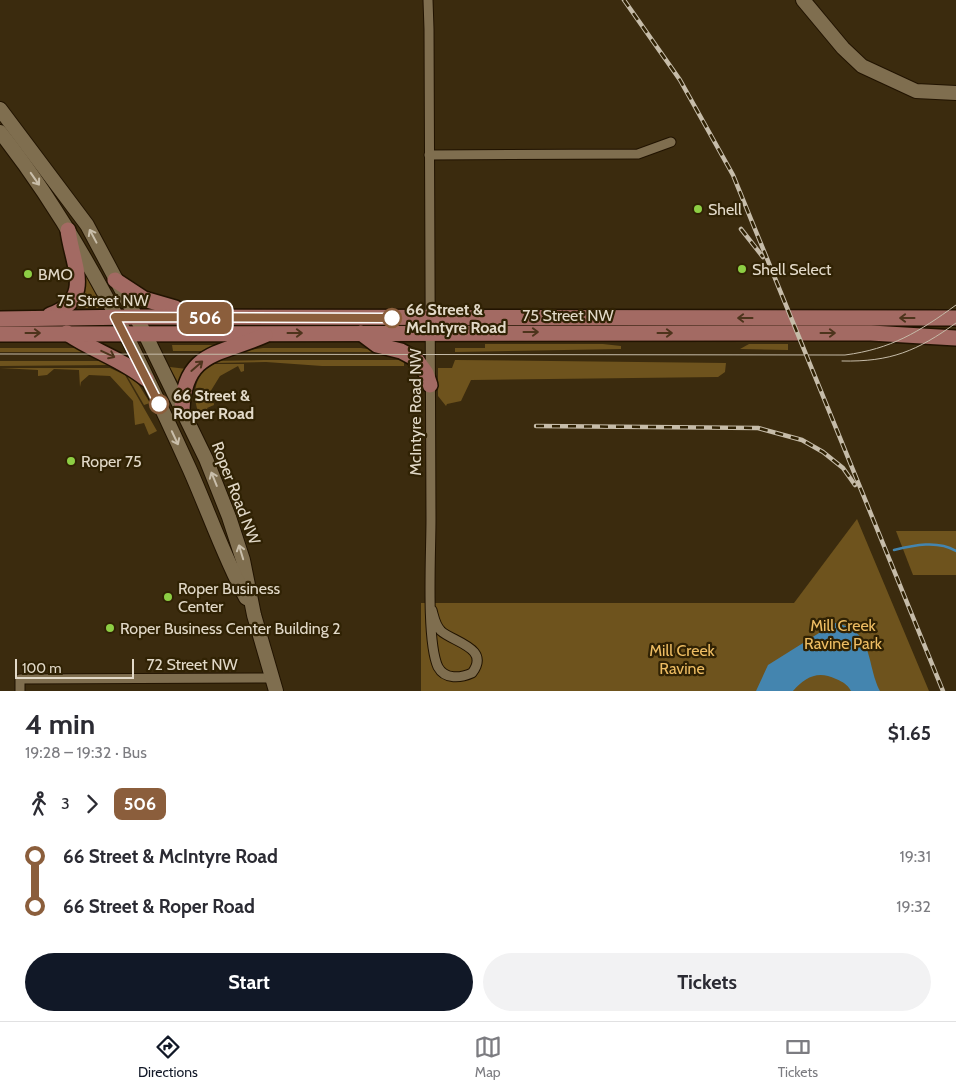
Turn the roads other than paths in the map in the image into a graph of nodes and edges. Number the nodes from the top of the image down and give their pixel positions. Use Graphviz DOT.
graph roads {
  1 [pos="428,0"];
  2 [pos="803,0"];
  3 [pos="956,93"];
  4 [pos="0,109"];
  5 [pos="0,132"];
  6 [pos="671,142"];
  7 [pos="430,155"];
  8 [pos="68,230"];
  9 [pos="115,280"];
  10 [pos="115,317"];
  11 [pos="135,317"];
  12 [pos="39,318"];
  13 [pos="188,318"];
  14 [pos="956,318"];
  15 [pos="0,319"];
  16 [pos="430,325"];
  17 [pos="123,332"];
  18 [pos="144,332"];
  19 [pos="67,333"];
  20 [pos="269,333"];
  21 [pos="361,333"];
  22 [pos="0,334"];
  23 [pos="956,338"];
  24 [pos="146,379"];
  25 [pos="430,385"];
  26 [pos="182,410"];
  27 [pos="432,610"];
  28 [pos="254,615"];
  29 [pos="275,685"];
  30 [pos="20,691"];
  1 -- 7 [label="street, McIntyre Road NW"];
  2 -- 3 [label="main road"];
  9 -- 4 [label="main road, Roper Road NW, one-way"];
  5 -- 8 [label="main road, Roper Road NW, one-way"];
  6 -- 7 [label="street"];
  7 -- 16 [label="street, McIntyre Road NW"];
  8 -- 10 [label="main road, Roper Road NW"];
  8 -- 12 [label="main road"];
  9 -- 11 [label="main road, Roper Road NW"];
  9 -- 13 [label="main road"];
  10 -- 11 [label="main road, 75 Street NW"];
  10 -- 12 [label="main road, 75 Street NW"];
  10 -- 17 [label="main road, Roper Road NW"];
  11 -- 13 [label="main road, 75 Street NW"];
  11 -- 18 [label="main road, Roper Road NW"];
  12 -- 15 [label="main road, 75 Street NW"];
  13 -- 16 [label="main road, 75 Street NW"];
  14 -- 16 [label="main road, 75 Street NW, one-way"];
  16 -- 21 [label="main road, 75 Street NW"];
  16 -- 23 [label="main road, 75 Street NW, one-way"];
  16 -- 25 [label="street, McIntyre Road NW"];
  17 -- 18 [label="main road, 75 Street NW"];
  17 -- 19 [label="main road, 75 Street NW"];
  17 -- 24 [label="main road, Roper Road NW"];
  18 -- 20 [label="main road, 75 Street NW"];
  18 -- 26 [label="main road, Roper Road NW"];
  22 -- 19 [label="main road, 75 Street NW, one-way"];
  19 -- 24 [label="main road, one-way"];
  20 -- 21 [label="main road, 75 Street NW, one-way"];
  26 -- 20 [label="main road, one-way"];
  21 -- 25 [label="main road"];
  24 -- 28 [label="main road, Roper Road NW, one-way"];
  25 -- 27 [label="street, McIntyre Road NW"];
  28 -- 26 [label="main road, Roper Road NW, one-way"];
  27 -- 27 [label="street, McIntyre Road NW"];
  28 -- 29 [label="main road, Roper Road NW"];
  29 -- 30 [label="street, 72 Street NW"];
}
